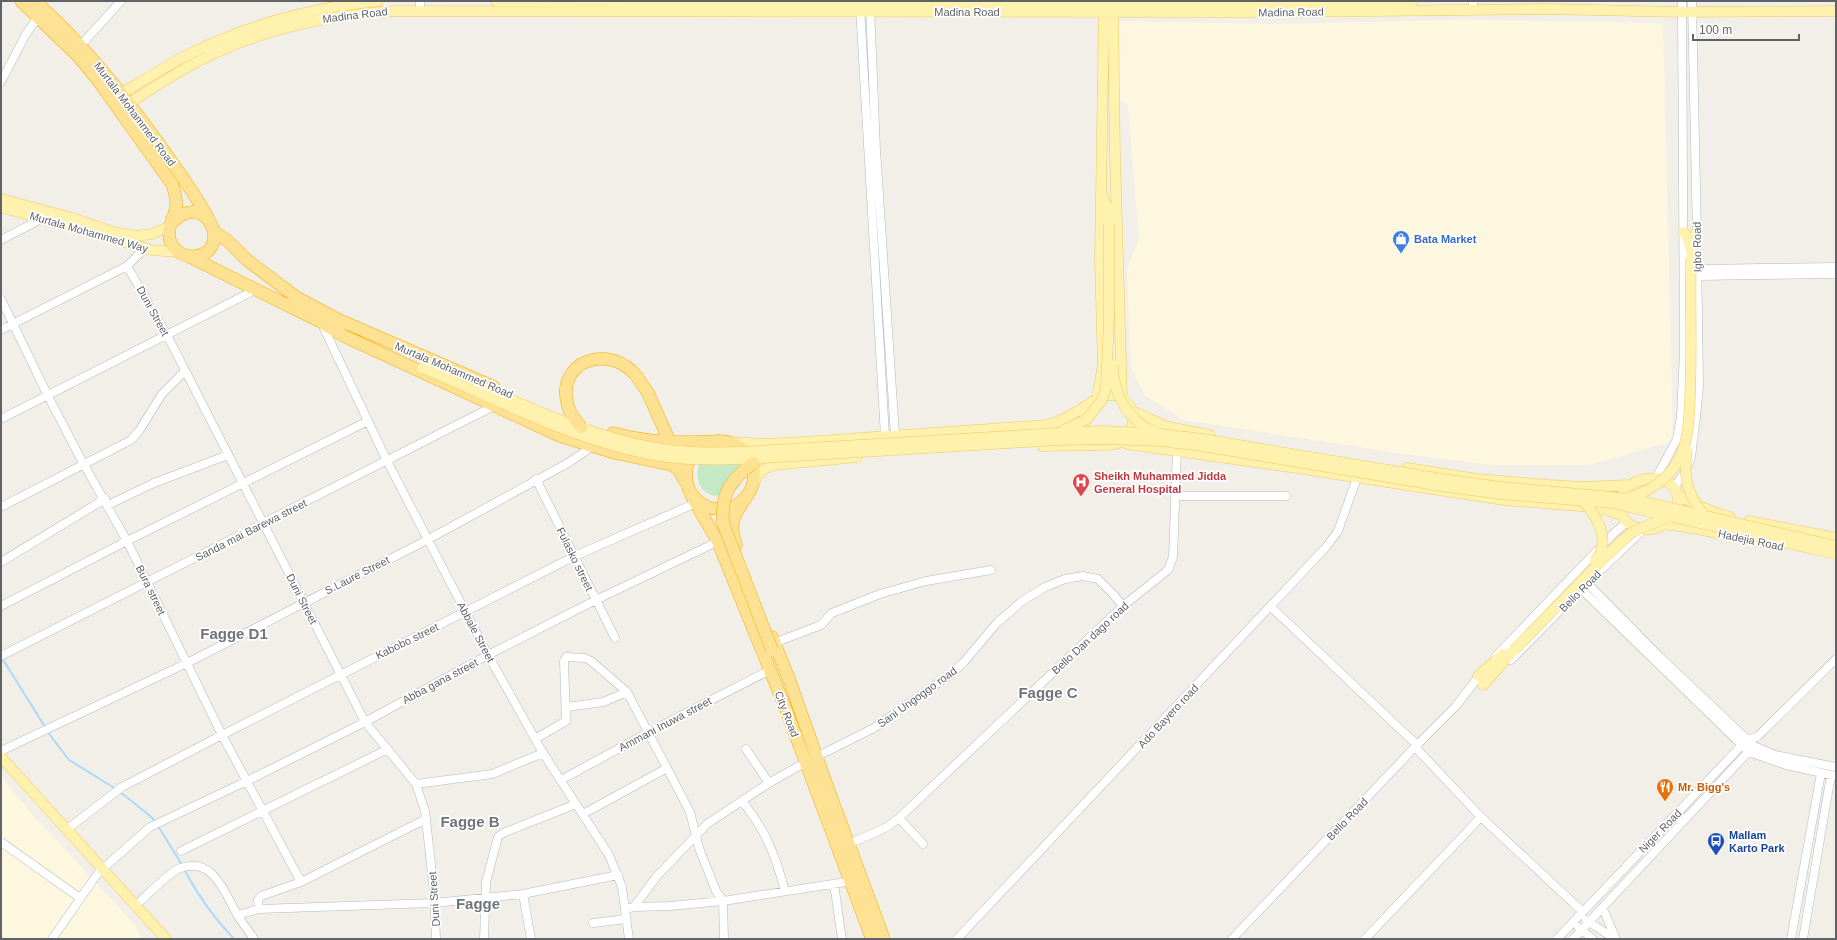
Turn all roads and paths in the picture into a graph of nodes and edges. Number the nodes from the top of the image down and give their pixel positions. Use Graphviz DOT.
graph roads {
  1 [pos="21,1"];
  2 [pos="35,1"];
  3 [pos="121,1"];
  4 [pos="378,1"];
  5 [pos="496,1"];
  6 [pos="1413,1"];
  7 [pos="1682,1"];
  8 [pos="1692,1"];
  9 [pos="512,4"];
  10 [pos="865,5"];
  11 [pos="1108,5"];
  12 [pos="1473,5"];
  13 [pos="420,6"];
  14 [pos="605,6"];
  15 [pos="1836,11"];
  16 [pos="1682,12"];
  17 [pos="1693,12"];
  18 [pos="38,17"];
  19 [pos="81,45"];
  20 [pos="1,82"];
  21 [pos="121,101"];
  22 [pos="1117,192"];
  23 [pos="1101,193"];
  24 [pos="1,205"];
  25 [pos="208,218"];
  26 [pos="40,219"];
  27 [pos="172,224"];
  28 [pos="1111,224"];
  29 [pos="1697,231"];
  30 [pos="214,232"];
  31 [pos="1684,232"];
  32 [pos="1,240"];
  33 [pos="144,248"];
  34 [pos="178,252"];
  35 [pos="190,257"];
  36 [pos="127,266"];
  37 [pos="1695,266"];
  38 [pos="1836,267"];
  39 [pos="1836,274"];
  40 [pos="257,290"];
  41 [pos="1,299"];
  42 [pos="321,322"];
  43 [pos="12,324"];
  44 [pos="1,330"];
  45 [pos="167,335"];
  46 [pos="393,343"];
  47 [pos="389,357"];
  48 [pos="424,364"];
  49 [pos="185,371"];
  50 [pos="48,396"];
  51 [pos="1122,399"];
  52 [pos="1094,400"];
  53 [pos="494,406"];
  54 [pos="1132,411"];
  55 [pos="1,420"];
  56 [pos="368,420"];
  57 [pos="581,427"];
  58 [pos="1058,433"];
  59 [pos="1161,434"];
  60 [pos="895,435"];
  61 [pos="885,436"];
  62 [pos="723,441"];
  63 [pos="670,443"];
  64 [pos="1119,443"];
  65 [pos="1105,444"];
  66 [pos="593,446"];
  67 [pos="1177,450"];
  68 [pos="228,454"];
  69 [pos="386,461"];
  70 [pos="757,461"];
  71 [pos="83,463"];
  72 [pos="685,476"];
  73 [pos="1357,478"];
  74 [pos="1656,478"];
  75 [pos="536,479"];
  76 [pos="243,483"];
  77 [pos="1631,485"];
  78 [pos="750,490"];
  79 [pos="1675,491"];
  80 [pos="1175,496"];
  81 [pos="1286,496"];
  82 [pos="694,499"];
  83 [pos="1625,499"];
  84 [pos="1583,501"];
  85 [pos="106,502"];
  86 [pos="1,506"];
  87 [pos="1705,516"];
  88 [pos="1624,518"];
  89 [pos="1668,520"];
  90 [pos="263,523"];
  91 [pos="1644,529"];
  92 [pos="732,535"];
  93 [pos="1836,538"];
  94 [pos="426,540"];
  95 [pos="127,541"];
  96 [pos="718,542"];
  97 [pos="1836,546"];
  98 [pos="1836,554"];
  99 [pos="575,556"];
  100 [pos="1836,558"];
  101 [pos="1,562"];
  102 [pos="991,570"];
  103 [pos="147,582"];
  104 [pos="1584,586"];
  105 [pos="596,600"];
  106 [pos="304,602"];
  107 [pos="1,606"];
  108 [pos="1123,606"];
  109 [pos="1271,606"];
  110 [pos="466,613"];
  111 [pos="615,638"];
  112 [pos="773,647"];
  113 [pos="1512,648"];
  114 [pos="4,654"];
  115 [pos="488,655"];
  116 [pos="1836,659"];
  117 [pos="187,663"];
  118 [pos="770,670"];
  119 [pos="339,674"];
  120 [pos="1481,681"];
  121 [pos="627,692"];
  122 [pos="566,707"];
  123 [pos="365,722"];
  124 [pos="649,732"];
  125 [pos="222,735"];
  126 [pos="1758,736"];
  127 [pos="535,739"];
  128 [pos="1744,743"];
  129 [pos="1416,746"];
  130 [pos="388,749"];
  131 [pos="746,749"];
  132 [pos="1751,749"];
  133 [pos="1,751"];
  134 [pos="543,753"];
  135 [pos="1,757"];
  136 [pos="811,760"];
  137 [pos="1,766"];
  138 [pos="667,768"];
  139 [pos="1836,768"];
  140 [pos="1822,773"];
  141 [pos="1834,775"];
  142 [pos="561,780"];
  143 [pos="247,782"];
  144 [pos="769,783"];
  145 [pos="416,784"];
  146 [pos="742,801"];
  147 [pos="576,804"];
  148 [pos="262,811"];
  149 [pos="583,814"];
  150 [pos="1481,816"];
  151 [pos="900,818"];
  152 [pos="426,819"];
  153 [pos="66,830"];
  154 [pos="697,836"];
  155 [pos="1,842"];
  156 [pos="1809,842"];
  157 [pos="848,844"];
  158 [pos="922,844"];
  159 [pos="1820,844"];
  160 [pos="181,851"];
  161 [pos="100,871"];
  162 [pos="618,875"];
  163 [pos="852,881"];
  164 [pos="301,882"];
  165 [pos="834,884"];
  166 [pos="785,891"];
  167 [pos="523,894"];
  168 [pos="80,898"];
  169 [pos="484,898"];
  170 [pos="723,901"];
  171 [pos="434,903"];
  172 [pos="136,905"];
  173 [pos="634,907"];
  174 [pos="259,909"];
  175 [pos="625,909"];
  176 [pos="1603,909"];
  177 [pos="1581,914"];
  178 [pos="238,916"];
  179 [pos="626,919"];
  180 [pos="593,922"];
  181 [pos="1589,922"];
  182 [pos="1573,923"];
  183 [pos="1581,930"];
  184 [pos="163,938"];
  185 [pos="52,939"];
  186 [pos="254,939"];
  187 [pos="436,939"];
  188 [pos="484,939"];
  189 [pos="531,939"];
  190 [pos="628,939"];
  191 [pos="724,939"];
  192 [pos="842,939"];
  193 [pos="872,939"];
  194 [pos="884,939"];
  195 [pos="957,939"];
  196 [pos="1232,939"];
  197 [pos="1365,939"];
  198 [pos="1557,939"];
  199 [pos="1573,939"];
  200 [pos="1593,939"];
  201 [pos="1616,939"];
  202 [pos="1791,939"];
  203 [pos="1803,939"];
  1 -- 18 [label="highway, Murtala Mohammed Road"];
  2 -- 19 [label="highway, Murtala Mohammed Road"];
  3 -- 19 [label="street"];
  4 -- 21 [label="main road, Madina Road"];
  5 -- 9 [label="main road, Madina Road"];
  6 -- 11 [label="main road, Madina Road"];
  7 -- 16 [label="street, Igbo Road"];
  8 -- 17 [label="street, Igbo Road"];
  9 -- 13 [label="main road, Madina Road"];
  9 -- 14 [label="main road, Madina Road"];
  10 -- 11 [label="main road, Madina Road"];
  10 -- 14 [label="main road, Madina Road"];
  10 -- 60 [label="street"];
  10 -- 61 [label="street"];
  11 -- 12 [label="main road, Madina Road"];
  11 -- 22 [label="main road"];
  11 -- 23 [label="main road"];
  12 -- 16 [label="main road, Madina Road"];
  13 -- 21 [label="main road, Madina Road"];
  15 -- 17 [label="main road, Madina Road"];
  16 -- 17 [label="main road, Madina Road"];
  16 -- 31 [label="street, Igbo Road"];
  17 -- 29 [label="street, Igbo Road"];
  18 -- 20 [label="street"];
  18 -- 21 [label="highway, Murtala Mohammed Road"];
  19 -- 21 [label="highway, Murtala Mohammed Road"];
  21 -- 25 [label="highway, Murtala Mohammed Road"];
  21 -- 27 [label="highway, Murtala Mohammed Road"];
  22 -- 28 [label="main road"];
  22 -- 51 [label="main road"];
  23 -- 28 [label="main road"];
  23 -- 52 [label="main road"];
  24 -- 26 [label="main road, Murtala Mohammed Way"];
  24 -- 27 [label="main road, Murtala Mohammed Way"];
  25 -- 27 [label="highway"];
  25 -- 30 [label="highway"];
  26 -- 32 [label="street"];
  26 -- 33 [label="main road, Murtala Mohammed Way"];
  27 -- 34 [label="highway"];
  28 -- 58 [label="main road, bridge"];
  28 -- 59 [label="main road, bridge"];
  29 -- 37 [label="main road"];
  30 -- 35 [label="highway"];
  30 -- 46 [label="highway, Murtala Mohammed Road"];
  31 -- 37 [label="main road"];
  31 -- 74 [label="street, Igbo Road"];
  33 -- 34 [label="main road, Murtala Mohammed Way"];
  33 -- 36 [label="street"];
  34 -- 35 [label="highway"];
  35 -- 40 [label="highway, Murtala Mohammed Road"];
  36 -- 43 [label="street"];
  36 -- 45 [label="street, Duni Street"];
  37 -- 38 [label="street"];
  37 -- 39 [label="street"];
  37 -- 79 [label="street, Igbo Road"];
  37 -- 83 [label="main road, bridge"];
  37 -- 87 [label="main road, bridge"];
  40 -- 42 [label="highway, Murtala Mohammed Road"];
  40 -- 45 [label="street"];
  41 -- 43 [label="street, Bura street"];
  42 -- 47 [label="highway, Murtala Mohammed Road"];
  42 -- 56 [label="street, Abbale Street"];
  43 -- 44 [label="street"];
  43 -- 50 [label="street, Bura street"];
  45 -- 49 [label="street, Duni Street"];
  45 -- 50 [label="street"];
  46 -- 48 [label="main road"];
  46 -- 63 [label="highway, Murtala Mohammed Road"];
  47 -- 48 [label="main road"];
  47 -- 53 [label="highway, Murtala Mohammed Road"];
  48 -- 57 [label="main road, bridge"];
  48 -- 70 [label="main road, bridge"];
  49 -- 68 [label="street, Duni Street"];
  49 -- 71 [label="street"];
  50 -- 55 [label="street"];
  50 -- 71 [label="street, Bura street"];
  51 -- 52 [label="main road"];
  51 -- 54 [label="main road"];
  52 -- 60 [label="main road"];
  52 -- 65 [label="main road"];
  53 -- 66 [label="highway, Murtala Mohammed Road"];
  53 -- 69 [label="street, Sanda mai Barewa street"];
  54 -- 64 [label="main road"];
  54 -- 77 [label="main road"];
  56 -- 69 [label="street, Abbale Street"];
  56 -- 76 [label="street"];
  57 -- 58 [label="main road, bridge"];
  57 -- 63 [label="highway, bridge"];
  58 -- 59 [label="main road, bridge"];
  59 -- 83 [label="main road, bridge"];
  60 -- 61 [label="main road"];
  61 -- 62 [label="main road"];
  62 -- 63 [label="highway, Murtala Mohammed Road"];
  62 -- 72 [label="highway"];
  62 -- 78 [label="highway"];
  63 -- 72 [label="highway"];
  64 -- 65 [label="main road"];
  64 -- 67 [label="main road"];
  65 -- 78 [label="main road"];
  66 -- 72 [label="highway, Murtala Mohammed Road"];
  66 -- 75 [label="street, S.Laure Street"];
  67 -- 73 [label="main road"];
  67 -- 80 [label="street, Bello Dan dago road"];
  68 -- 76 [label="street, Duni Street"];
  68 -- 85 [label="street"];
  69 -- 90 [label="street, Sanda mai Barewa street"];
  69 -- 94 [label="street, Abbale Street"];
  70 -- 84 [label="main road, bridge"];
  70 -- 112 [label="highway, bridge"];
  71 -- 85 [label="street, Bura street"];
  71 -- 86 [label="street"];
  72 -- 82 [label="highway"];
  73 -- 88 [label="main road"];
  73 -- 109 [label="street, Ado Bayero road"];
  74 -- 77 [label="main road"];
  74 -- 79 [label="main road, Hadejia Road"];
  75 -- 94 [label="street, S.Laure Street"];
  75 -- 99 [label="street, Fulasko street"];
  76 -- 90 [label="street, Duni Street"];
  76 -- 95 [label="street"];
  77 -- 88 [label="main road"];
  78 -- 82 [label="highway"];
  78 -- 92 [label="highway"];
  79 -- 89 [label="main road"];
  79 -- 93 [label="main road, Hadejia Road"];
  80 -- 81 [label="street"];
  80 -- 108 [label="street, Bello Dan dago road"];
  82 -- 96 [label="highway, City Road"];
  82 -- 99 [label="street, Kabobo street"];
  83 -- 87 [label="main road, bridge"];
  84 -- 89 [label="main road, bridge"];
  84 -- 113 [label="main road, bridge"];
  85 -- 95 [label="street, Bura street"];
  85 -- 101 [label="street"];
  87 -- 97 [label="main road, bridge"];
  88 -- 91 [label="main road"];
  88 -- 120 [label="street, Bello Road"];
  89 -- 91 [label="main road"];
  89 -- 98 [label="main road, bridge"];
  89 -- 100 [label="main road, Hadejia Road"];
  89 -- 113 [label="main road, bridge"];
  90 -- 103 [label="street, Sanda mai Barewa street"];
  90 -- 106 [label="street, Duni Street"];
  91 -- 104 [label="street, Bello Road"];
  92 -- 96 [label="street, Abba gana street"];
  92 -- 112 [label="highway"];
  94 -- 106 [label="street, S.Laure Street"];
  94 -- 110 [label="street, Abbale Street"];
  95 -- 103 [label="street, Bura street"];
  95 -- 107 [label="street"];
  96 -- 105 [label="street, Abba gana street"];
  96 -- 118 [label="highway, City Road"];
  99 -- 105 [label="street, Fulasko street"];
  99 -- 110 [label="street, Kabobo street"];
  102 -- 112 [label="street"];
  103 -- 114 [label="street, Sanda mai Barewa street"];
  103 -- 117 [label="street, Bura street"];
  104 -- 120 [label="street, Bello Road"];
  104 -- 128 [label="street"];
  105 -- 111 [label="street, Fulasko street"];
  105 -- 115 [label="street, Abba gana street"];
  106 -- 117 [label="street, S.Laure Street"];
  106 -- 119 [label="street, Duni Street"];
  108 -- 136 [label="street, Sani Ungoggo road"];
  108 -- 151 [label="street, Bello Dan dago road"];
  109 -- 129 [label="street"];
  109 -- 195 [label="street, Ado Bayero road"];
  110 -- 115 [label="street, Abbale Street"];
  110 -- 119 [label="street, Kabobo street"];
  112 -- 136 [label="highway, City Road"];
  113 -- 120 [label="main road"];
  115 -- 123 [label="street, Abba gana street"];
  115 -- 127 [label="street, Abbale Street"];
  116 -- 126 [label="street"];
  117 -- 125 [label="street, Bura street"];
  117 -- 133 [label="street, S.Laure Street"];
  118 -- 124 [label="street, Ammani Inuwa street"];
  118 -- 136 [label="highway, City Road"];
  119 -- 123 [label="street, Duni Street"];
  119 -- 125 [label="street, Kabobo street"];
  120 -- 129 [label="street, Bello Road"];
  121 -- 122 [label="street"];
  121 -- 122 [label="street"];
  121 -- 124 [label="street"];
  122 -- 127 [label="street"];
  123 -- 130 [label="street, Duni Street"];
  123 -- 143 [label="street, Abba gana street"];
  124 -- 138 [label="street"];
  124 -- 142 [label="street, Ammani Inuwa street"];
  125 -- 143 [label="street, Bura street"];
  125 -- 153 [label="street, Kabobo street"];
  126 -- 128 [label="street, Niger Road"];
  126 -- 132 [label="street, Niger Road"];
  127 -- 134 [label="street, Abbale Street"];
  128 -- 132 [label="street"];
  128 -- 177 [label="street, Niger Road"];
  129 -- 150 [label="street"];
  129 -- 196 [label="street, Bello Road"];
  130 -- 145 [label="street, Duni Street"];
  130 -- 148 [label="street"];
  131 -- 144 [label="street"];
  132 -- 139 [label="street"];
  132 -- 140 [label="street"];
  132 -- 176 [label="street, Niger Road"];
  134 -- 142 [label="street, Abbale Street"];
  134 -- 145 [label="street"];
  135 -- 153 [label="main road"];
  136 -- 144 [label="street, Sani Ungoggo road"];
  136 -- 157 [label="highway, City Road"];
  136 -- 163 [label="highway, City Road"];
  137 -- 161 [label="main road"];
  138 -- 149 [label="street"];
  138 -- 154 [label="street"];
  140 -- 141 [label="street"];
  140 -- 156 [label="street"];
  141 -- 159 [label="street"];
  142 -- 147 [label="street, Abbale Street"];
  143 -- 148 [label="street, Bura street"];
  143 -- 161 [label="street, Abba gana street"];
  144 -- 146 [label="street, Sani Ungoggo road"];
  145 -- 152 [label="street, Duni Street"];
  146 -- 154 [label="street, Sani Ungoggo road"];
  146 -- 166 [label="street"];
  147 -- 149 [label="street, Abbale Street"];
  147 -- 169 [label="street"];
  148 -- 160 [label="street"];
  148 -- 164 [label="street, Bura street"];
  149 -- 162 [label="street, Abbale Street"];
  150 -- 177 [label="street"];
  150 -- 197 [label="street"];
  151 -- 157 [label="street, Bello Dan dago road"];
  151 -- 158 [label="street"];
  152 -- 164 [label="street"];
  152 -- 171 [label="street, Duni Street"];
  153 -- 161 [label="main road"];
  154 -- 170 [label="street"];
  154 -- 173 [label="street, Sani Ungoggo road"];
  155 -- 168 [label="street"];
  156 -- 159 [label="street"];
  156 -- 202 [label="street"];
  157 -- 194 [label="highway, City Road"];
  159 -- 203 [label="street"];
  161 -- 168 [label="street, Abba gana street"];
  161 -- 172 [label="main road"];
  161 -- 184 [label="main road"];
  162 -- 167 [label="street"];
  162 -- 175 [label="street, Abbale Street"];
  163 -- 165 [label="street"];
  163 -- 193 [label="highway, City Road"];
  164 -- 174 [label="street"];
  165 -- 166 [label="street"];
  165 -- 192 [label="street"];
  166 -- 170 [label="street"];
  167 -- 169 [label="street"];
  167 -- 189 [label="street"];
  168 -- 185 [label="street, Abba gana street"];
  169 -- 171 [label="street"];
  169 -- 188 [label="street"];
  170 -- 173 [label="street"];
  170 -- 191 [label="street"];
  171 -- 174 [label="street"];
  171 -- 187 [label="street, Duni Street"];
  172 -- 178 [label="street"];
  172 -- 184 [label="main road"];
  173 -- 175 [label="street"];
  174 -- 178 [label="street"];
  175 -- 179 [label="street, Abbale Street"];
  176 -- 181 [label="street, Niger Road"];
  176 -- 201 [label="street"];
  177 -- 181 [label="street"];
  177 -- 182 [label="street, Niger Road"];
  178 -- 186 [label="street"];
  179 -- 180 [label="street"];
  179 -- 190 [label="street, Abbale Street"];
  181 -- 183 [label="street, Niger Road"];
  181 -- 201 [label="street"];
  182 -- 183 [label="street"];
  182 -- 198 [label="street, Niger Road"];
  183 -- 199 [label="street, Niger Road"];
  183 -- 200 [label="street"];
}
